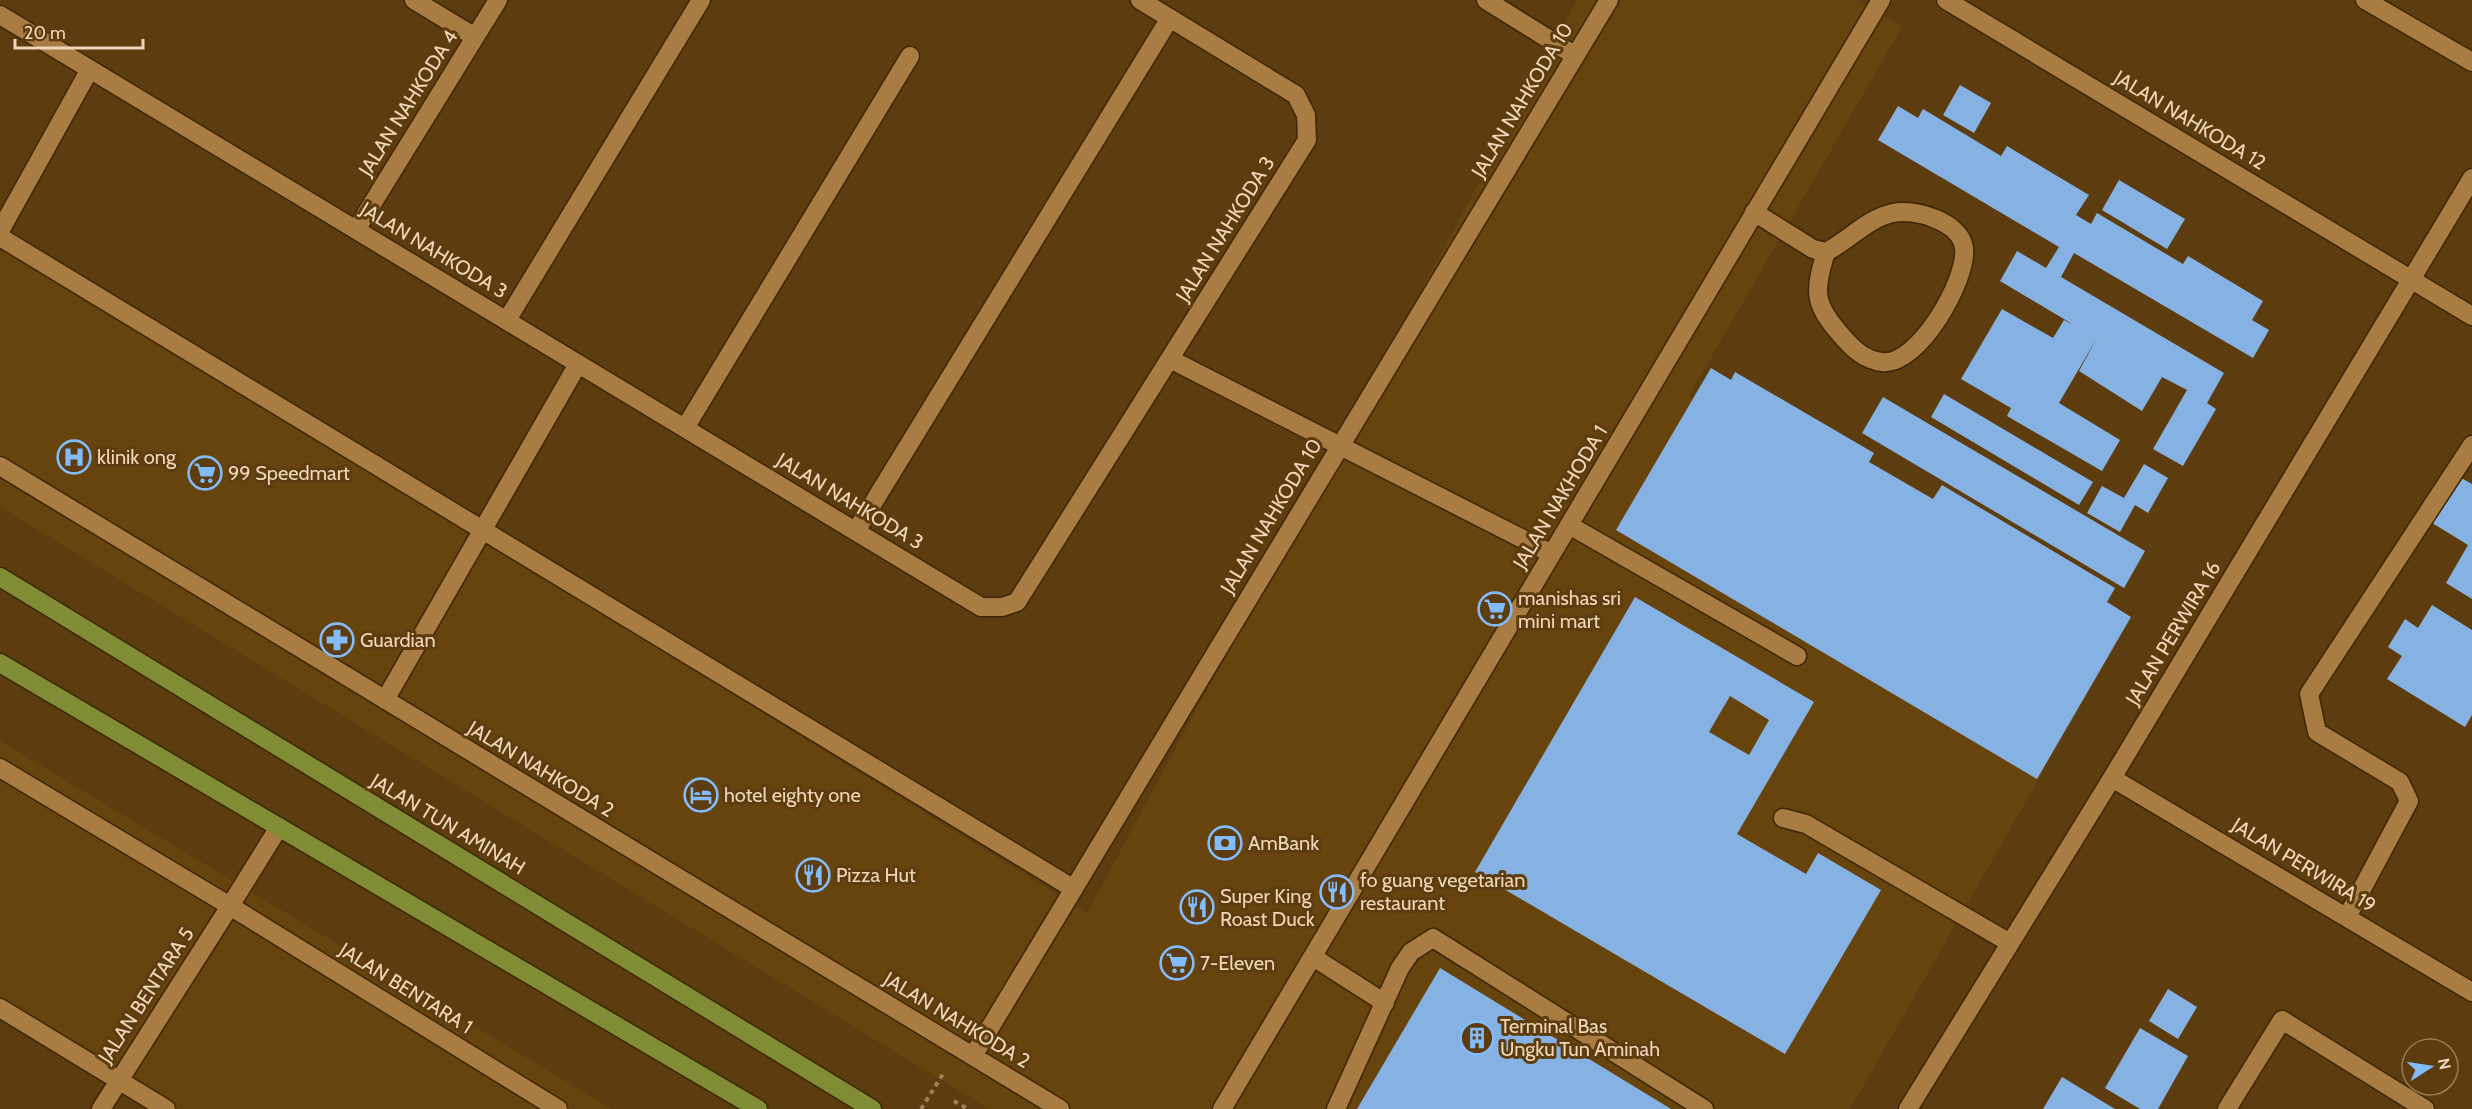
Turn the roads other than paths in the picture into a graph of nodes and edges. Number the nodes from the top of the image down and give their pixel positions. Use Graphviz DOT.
graph roads {
  1 [pos="414,0"];
  2 [pos="498,0"];
  3 [pos="700,0"];
  4 [pos="1140,0"];
  5 [pos="1486,0"];
  6 [pos="1609,0"];
  7 [pos="1881,0"];
  8 [pos="1946,0"];
  9 [pos="2365,0"];
  10 [pos="0,15"];
  11 [pos="1170,18"];
  12 [pos="475,37"];
  13 [pos="1574,55"];
  14 [pos="910,56"];
  15 [pos="2472,62"];
  16 [pos="90,69"];
  17 [pos="2472,177"];
  18 [pos="1754,212"];
  19 [pos="356,230"];
  20 [pos="0,231"];
  21 [pos="0,237"];
  22 [pos="1826,252"];
  23 [pos="2411,279"];
  24 [pos="2472,316"];
  25 [pos="507,320"];
  26 [pos="1170,359"];
  27 [pos="578,364"];
  28 [pos="685,428"];
  29 [pos="1340,445"];
  30 [pos="2472,446"];
  31 [pos="0,466"];
  32 [pos="1569,525"];
  33 [pos="484,531"];
  34 [pos="856,531"];
  35 [pos="1552,554"];
  36 [pos="0,577"];
  37 [pos="1797,656"];
  38 [pos="0,663"];
  39 [pos="385,700"];
  40 [pos="0,768"];
  41 [pos="2112,778"];
  42 [pos="1783,818"];
  43 [pos="279,827"];
  44 [pos="1074,889"];
  45 [pos="230,906"];
  46 [pos="2347,917"];
  47 [pos="2010,943"];
  48 [pos="1313,957"];
  49 [pos="2472,992"];
  50 [pos="1385,1003"];
  51 [pos="0,1008"];
  52 [pos="973,1056"];
  53 [pos="119,1079"];
  54 [pos="101,1109"];
  55 [pos="166,1109"];
  56 [pos="558,1109"];
  57 [pos="758,1109"];
  58 [pos="872,1109"];
  59 [pos="1060,1109"];
  60 [pos="1222,1109"];
  61 [pos="1336,1109"];
  62 [pos="1704,1109"];
  63 [pos="1908,1109"];
  64 [pos="2227,1109"];
  65 [pos="2425,1109"];
  1 -- 12 [label="street"];
  2 -- 12 [label="street, JALAN NAHKODA 4"];
  3 -- 25 [label="street"];
  4 -- 11 [label="street, JALAN NAHKODA 3"];
  5 -- 13 [label="street"];
  6 -- 13 [label="street, JALAN NAHKODA 10"];
  7 -- 18 [label="street, JALAN NAKHODA 1"];
  8 -- 23 [label="street, JALAN NAHKODA 12"];
  9 -- 15 [label="street"];
  10 -- 16 [label="street, JALAN NAHKODA 3"];
  11 -- 26 [label="street, JALAN NAHKODA 3"];
  11 -- 34 [label="street"];
  12 -- 19 [label="street, JALAN NAHKODA 4"];
  13 -- 29 [label="street, JALAN NAHKODA 10"];
  14 -- 28 [label="street"];
  16 -- 19 [label="street, JALAN NAHKODA 3"];
  16 -- 20 [label="street"];
  17 -- 23 [label="street, JALAN PERWIRA 16"];
  18 -- 22 [label="street"];
  18 -- 32 [label="street, JALAN NAKHODA 1"];
  19 -- 25 [label="street, JALAN NAHKODA 3"];
  21 -- 33 [label="street"];
  22 -- 22 [label="street"];
  23 -- 24 [label="street, JALAN NAHKODA 12"];
  23 -- 41 [label="street, JALAN PERWIRA 16"];
  25 -- 27 [label="street, JALAN NAHKODA 3"];
  26 -- 29 [label="street"];
  26 -- 34 [label="street, JALAN NAHKODA 3"];
  27 -- 28 [label="street, JALAN NAHKODA 3"];
  27 -- 33 [label="street"];
  28 -- 34 [label="street, JALAN NAHKODA 3"];
  29 -- 35 [label="street"];
  29 -- 44 [label="street, JALAN NAHKODA 10"];
  30 -- 46 [label="street"];
  31 -- 39 [label="street, JALAN NAHKODA 2"];
  32 -- 35 [label="street, JALAN NAKHODA 1"];
  32 -- 37 [label="street"];
  33 -- 39 [label="street"];
  33 -- 44 [label="street"];
  35 -- 48 [label="street, JALAN NAKHODA 1"];
  36 -- 58 [label="main road, JALAN TUN AMINAH"];
  38 -- 43 [label="main road"];
  39 -- 52 [label="street, JALAN NAHKODA 2"];
  40 -- 45 [label="street, JALAN BENTARA 1"];
  41 -- 46 [label="street, JALAN PERWIRA 19"];
  41 -- 47 [label="street, JALAN PERWIRA 16"];
  42 -- 47 [label="street"];
  43 -- 45 [label="street"];
  43 -- 57 [label="main road"];
  44 -- 52 [label="street, JALAN NAHKODA 10"];
  45 -- 53 [label="street, JALAN BENTARA 5"];
  45 -- 56 [label="street, JALAN BENTARA 1"];
  46 -- 49 [label="street, JALAN PERWIRA 19"];
  47 -- 63 [label="street, JALAN PERWIRA 16"];
  48 -- 50 [label="street"];
  48 -- 60 [label="street, JALAN NAKHODA 1"];
  50 -- 61 [label="street"];
  50 -- 62 [label="street"];
  51 -- 53 [label="street"];
  52 -- 59 [label="street, JALAN NAHKODA 2"];
  53 -- 54 [label="street, JALAN BENTARA 5"];
  53 -- 55 [label="street"];
  64 -- 65 [label="street"];
}
